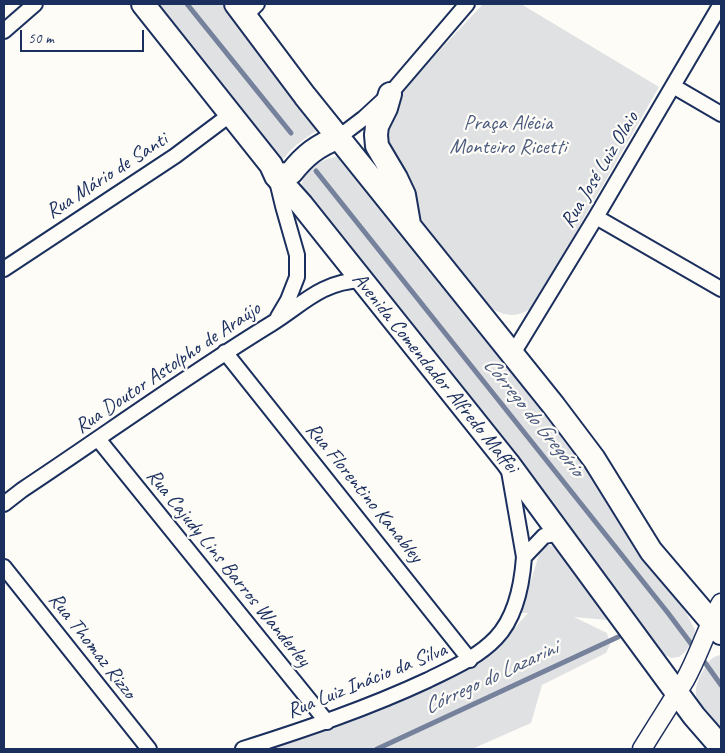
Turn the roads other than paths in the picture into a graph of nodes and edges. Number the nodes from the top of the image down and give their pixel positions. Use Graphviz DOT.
graph roads {
  1 [pos="35,4"];
  2 [pos="142,4"];
  3 [pos="467,4"];
  4 [pos="721,4"];
  5 [pos="246,8"];
  6 [pos="4,31"];
  7 [pos="672,86"];
  8 [pos="390,94"];
  9 [pos="231,114"];
  10 [pos="721,114"];
  11 [pos="339,137"];
  12 [pos="276,176"];
  13 [pos="596,217"];
  14 [pos="410,227"];
  15 [pos="4,269"];
  16 [pos="361,280"];
  17 [pos="721,288"];
  18 [pos="275,322"];
  19 [pos="225,352"];
  20 [pos="512,355"];
  21 [pos="98,439"];
  22 [pos="508,463"];
  23 [pos="4,504"];
  24 [pos="561,533"];
  25 [pos="524,557"];
  26 [pos="4,567"];
  27 [pos="714,624"];
  28 [pos="470,660"];
  29 [pos="681,686"];
  30 [pos="327,722"];
  31 [pos="721,748"];
  32 [pos="149,749"];
  33 [pos="243,749"];
  34 [pos="642,749"];
  1 -- 6 [label="street"];
  2 -- 9 [label="main road, Avenida Comendador Alfredo Maffei"];
  3 -- 8 [label="street"];
  4 -- 7 [label="street, Rua José Luiz Olaio"];
  5 -- 11 [label="main road"];
  7 -- 10 [label="street"];
  7 -- 13 [label="street, Rua José Luiz Olaio"];
  8 -- 11 [label="street"];
  8 -- 14 [label="main road"];
  9 -- 12 [label="main road, Avenida Comendador Alfredo Maffei"];
  9 -- 15 [label="street, Rua Mário de Santi"];
  11 -- 12 [label="main road"];
  11 -- 14 [label="main road"];
  12 -- 16 [label="main road, Avenida Comendador Alfredo Maffei"];
  12 -- 18 [label="street"];
  13 -- 17 [label="street"];
  13 -- 20 [label="street, Rua José Luiz Olaio"];
  14 -- 20 [label="main road"];
  16 -- 18 [label="street, Rua Doutor Astolpho de Araújo"];
  16 -- 22 [label="main road, Avenida Comendador Alfredo Maffei"];
  18 -- 19 [label="street, Rua Doutor Astolpho de Araújo"];
  19 -- 21 [label="street, Rua Doutor Astolpho de Araújo"];
  19 -- 28 [label="street, Rua Florentino Kanabley"];
  20 -- 27 [label="main road"];
  21 -- 23 [label="street, Rua Doutor Astolpho de Araújo"];
  21 -- 30 [label="street, Rua Cajudy Lins Barros Wanderley"];
  22 -- 24 [label="main road, Avenida Comendador Alfredo Maffei"];
  22 -- 25 [label="street, Rua Luiz Inácio da Silva"];
  24 -- 25 [label="street"];
  24 -- 29 [label="main road, Avenida Comendador Alfredo Maffei"];
  25 -- 28 [label="street, Rua Luiz Inácio da Silva"];
  26 -- 32 [label="street, Rua Thomaz Rizzo"];
  27 -- 29 [label="street"];
  28 -- 30 [label="street, Rua Luiz Inácio da Silva"];
  29 -- 31 [label="main road, Avenida Comendador Alfredo Maffei"];
  29 -- 34 [label="street"];
  30 -- 33 [label="street, Rua Luiz Inácio da Silva"];
}
